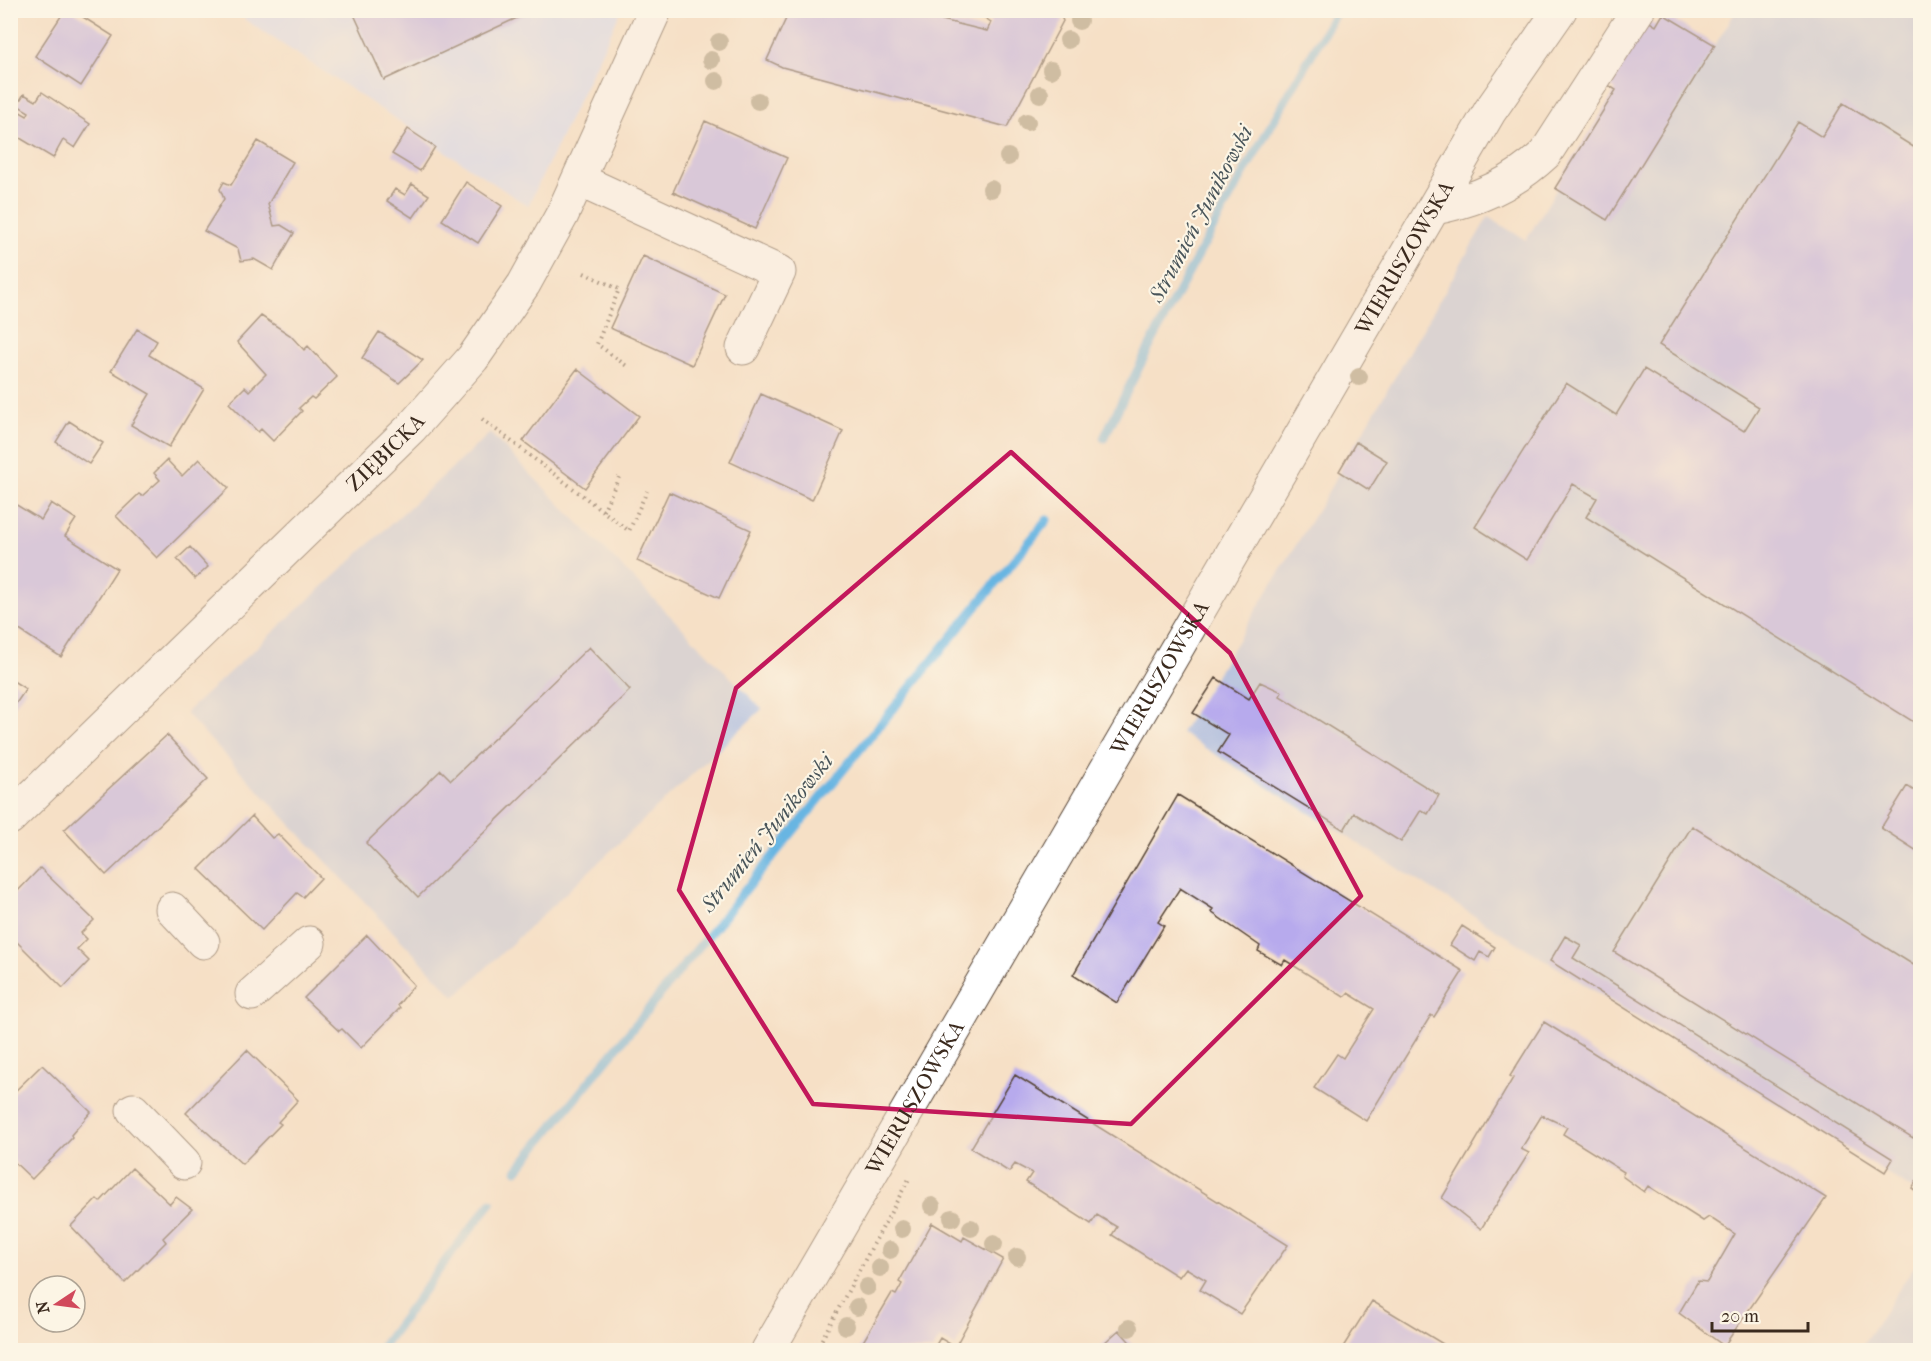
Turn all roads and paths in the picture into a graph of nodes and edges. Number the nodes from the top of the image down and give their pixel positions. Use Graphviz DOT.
graph roads {
  1 [pos="655,10"];
  2 [pos="1560,10"];
  3 [pos="1638,10"];
  4 [pos="579,180"];
  5 [pos="1434,208"];
  6 [pos="584,273"];
  7 [pos="743,348"];
  8 [pos="628,367"];
  9 [pos="482,419"];
  10 [pos="620,475"];
  11 [pos="647,491"];
  12 [pos="603,511"];
  13 [pos="10,818"];
  14 [pos="172,909"];
  15 [pos="203,942"];
  16 [pos="309,942"];
  17 [pos="252,994"];
  18 [pos="133,1110"];
  19 [pos="184,1163"];
  20 [pos="911,1175"];
  21 [pos="768,1350"];
  22 [pos="816,1350"];
  1 -- 4 [label="street, ZIĘBICKA"];
  2 -- 5 [label="street, WIERUSZOWSKA"];
  3 -- 5 [label="street"];
  4 -- 7 [label="street"];
  4 -- 13 [label="street, ZIĘBICKA"];
  5 -- 21 [label="street, WIERUSZOWSKA"];
  6 -- 8 [label="path"];
  9 -- 12 [label="path"];
  10 -- 12 [label="path"];
  11 -- 12 [label="path"];
  14 -- 15 [label="street"];
  16 -- 17 [label="street"];
  18 -- 19 [label="street"];
  20 -- 22 [label="path"];
}
